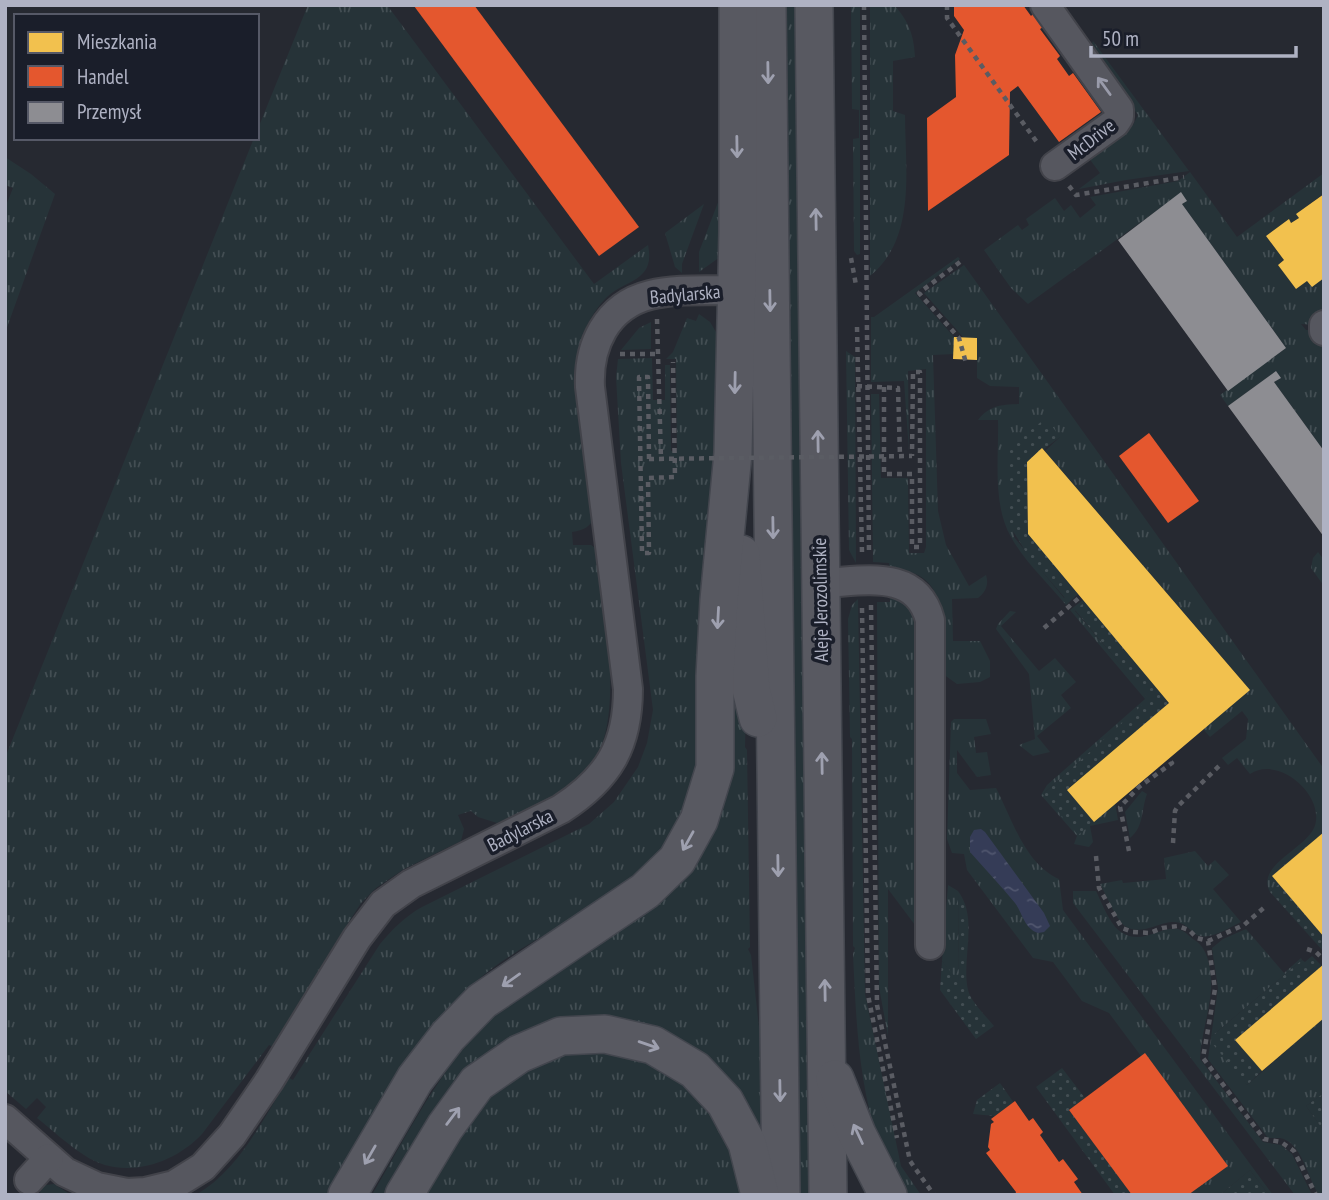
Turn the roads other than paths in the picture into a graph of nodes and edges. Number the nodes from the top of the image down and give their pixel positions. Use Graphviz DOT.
graph roads {
  1 [pos="738,5"];
  2 [pos="767,5"];
  3 [pos="814,5"];
  4 [pos="1045,5"];
  5 [pos="1055,166"];
  6 [pos="737,290"];
  7 [pos="1324,325"];
  8 [pos="1324,331"];
  9 [pos="733,453"];
  10 [pos="819,583"];
  11 [pos="777,798"];
  12 [pos="930,946"];
  13 [pos="826,1058"];
  14 [pos="5,1119"];
  15 [pos="48,1158"];
  16 [pos="29,1180"];
  17 [pos="127,1194"];
  18 [pos="348,1195"];
  19 [pos="404,1195"];
  20 [pos="760,1195"];
  21 [pos="781,1195"];
  22 [pos="828,1195"];
  23 [pos="888,1195"];
  1 -- 6 [label="main road, one-way"];
  2 -- 11 [label="main road, one-way"];
  10 -- 3 [label="main road, Aleje Jerozolimskie, one-way"];
  5 -- 4 [label="street, McDrive, one-way"];
  6 -- 9 [label="main road, one-way"];
  6 -- 17 [label="street, Badylarska"];
  7 -- 8 [label="street"];
  9 -- 11 [label="main road"];
  9 -- 18 [label="main road, one-way"];
  10 -- 12 [label="street"];
  13 -- 10 [label="main road, Aleje Jerozolimskie, one-way"];
  11 -- 21 [label="main road, one-way"];
  13 -- 22 [label="main road, Aleje Jerozolimskie"];
  23 -- 13 [label="main road, one-way"];
  14 -- 15 [label="street, Badylarska"];
  15 -- 16 [label="street"];
  15 -- 17 [label="street, Badylarska"];
  19 -- 20 [label="main road, one-way"];
}
